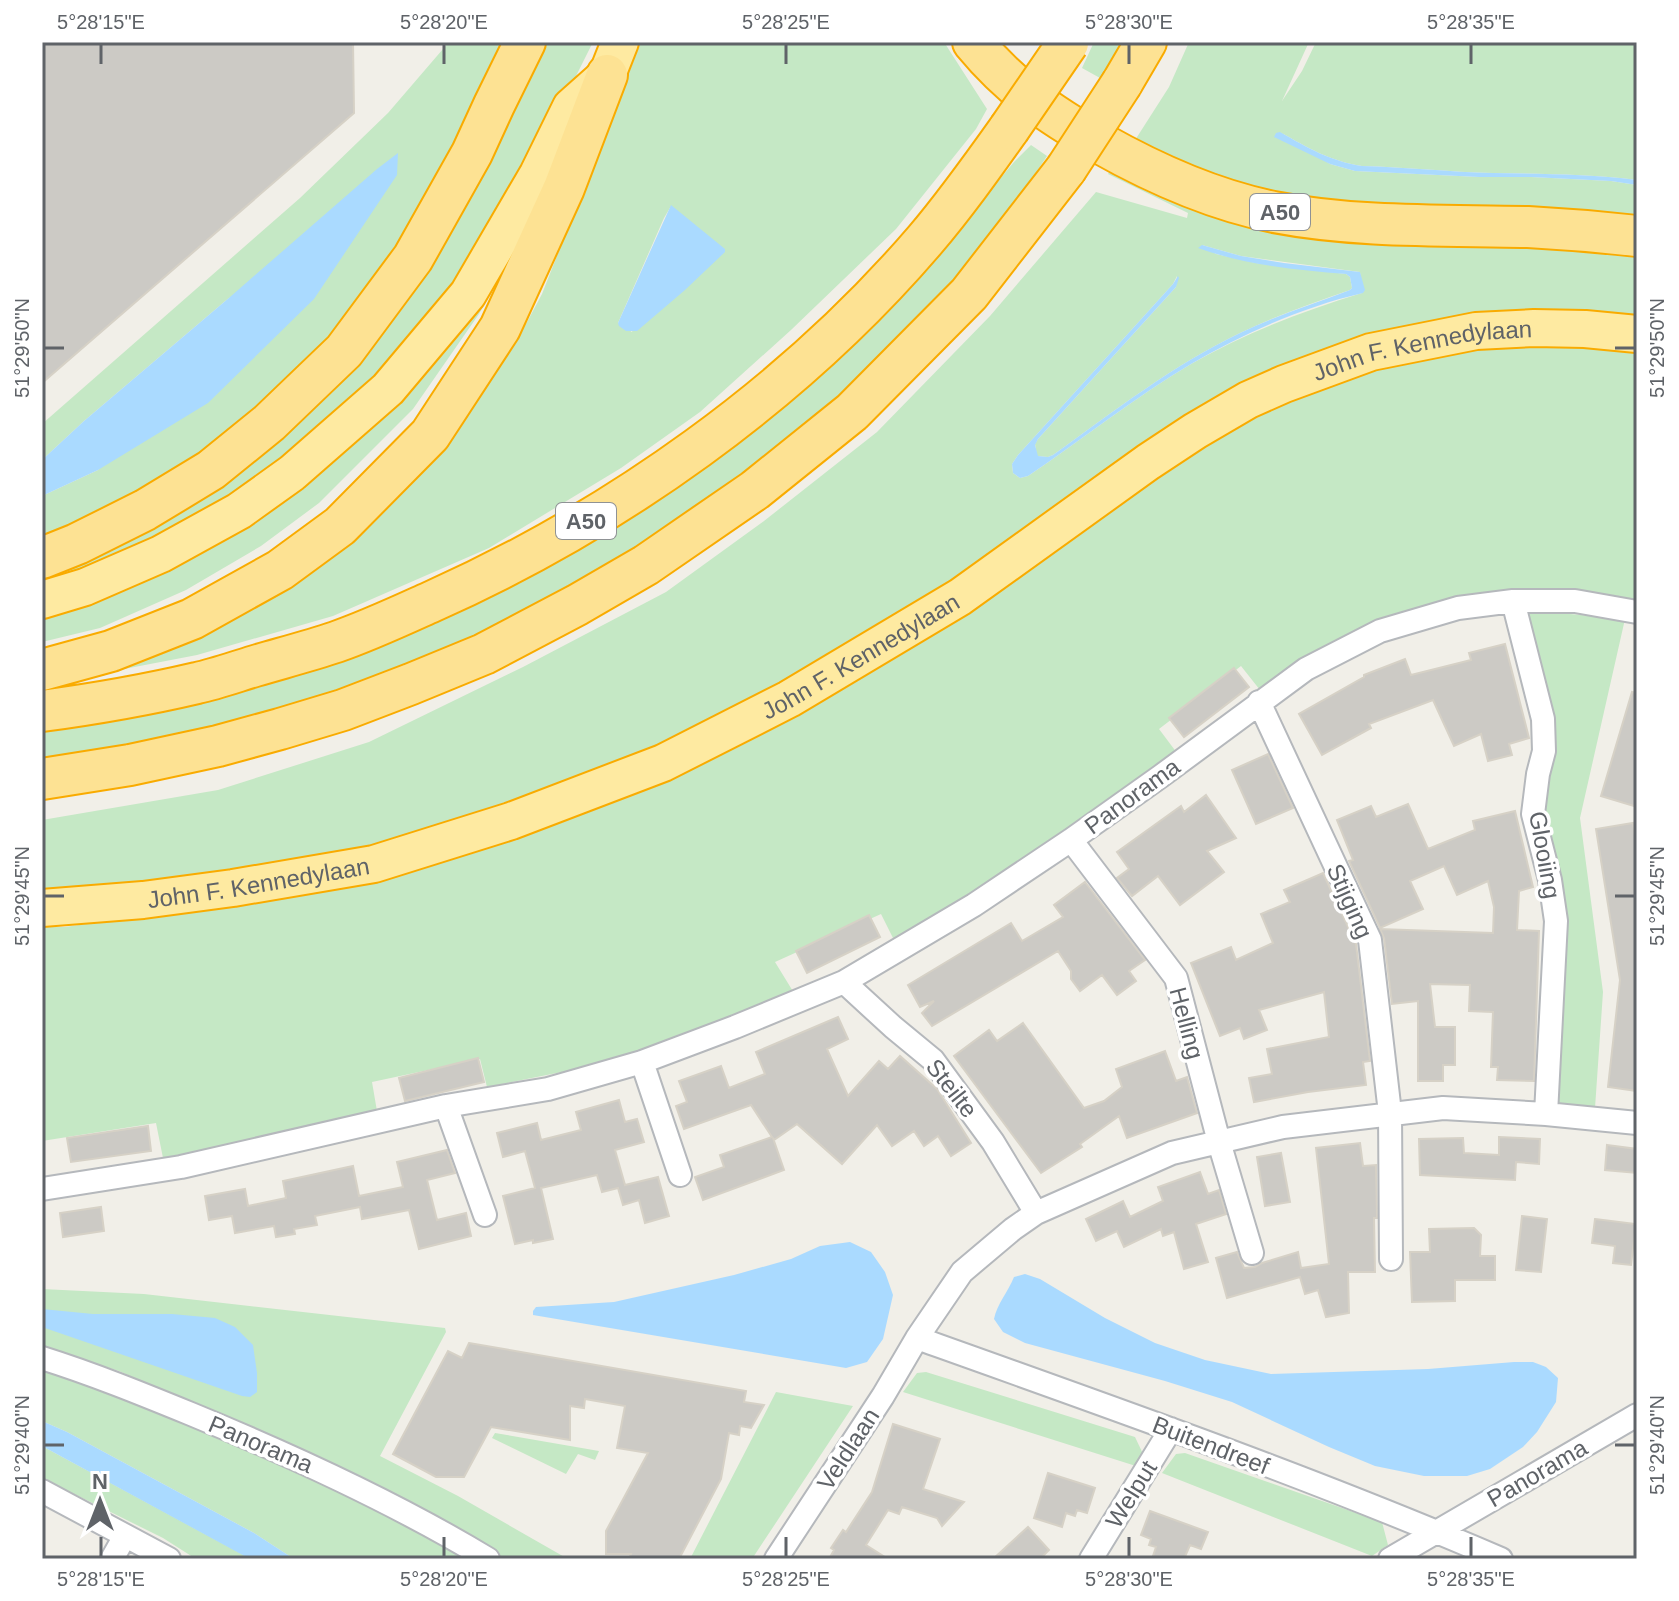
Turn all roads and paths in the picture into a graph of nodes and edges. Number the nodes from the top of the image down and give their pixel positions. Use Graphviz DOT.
graph roads {
  1 [pos="525,42"];
  2 [pos="973,42"];
  3 [pos="1068,42"];
  4 [pos="1146,42"];
  5 [pos="614,58"];
  6 [pos="1637,236"];
  7 [pos="1637,334"];
  8 [pos="42,558"];
  9 [pos="42,600"];
  10 [pos="1513,601"];
  11 [pos="1637,612"];
  12 [pos="42,670"];
  13 [pos="1259,702"];
  14 [pos="42,711"];
  15 [pos="42,779"];
  16 [pos="1071,840"];
  17 [pos="42,908"];
  18 [pos="844,982"];
  19 [pos="642,1062"];
  20 [pos="446,1106"];
  21 [pos="1390,1113"];
  22 [pos="1546,1114"];
  23 [pos="1637,1123"];
  24 [pos="1219,1142"];
  25 [pos="680,1175"];
  26 [pos="42,1189"];
  27 [pos="1036,1213"];
  28 [pos="485,1215"];
  29 [pos="1252,1253"];
  30 [pos="1391,1259"];
  31 [pos="917,1338"];
  32 [pos="42,1358"];
  33 [pos="1637,1415"];
  34 [pos="1171,1429"];
  35 [pos="42,1491"];
  36 [pos="1436,1531"];
  37 [pos="125,1536"];
  38 [pos="480,1554"];
  39 [pos="112,1559"];
  40 [pos="169,1559"];
  41 [pos="776,1559"];
  42 [pos="1091,1559"];
  43 [pos="1390,1559"];
  44 [pos="1501,1559"];
  1 -- 8 [label="highway"];
  2 -- 6 [label="highway, A50"];
  3 -- 14 [label="highway, A50, bridge"];
  4 -- 15 [label="highway, bridge"];
  5 -- 9 [label="highway"];
  5 -- 12 [label="highway"];
  7 -- 17 [label="highway, John F. Kennedylaan"];
  10 -- 11 [label="street, Panorama"];
  10 -- 13 [label="street, Panorama"];
  10 -- 22 [label="street, Glooiing"];
  13 -- 16 [label="street, Panorama"];
  13 -- 21 [label="street, Stijging"];
  16 -- 18 [label="street, Panorama"];
  16 -- 24 [label="street, Helling"];
  18 -- 19 [label="street, Panorama"];
  18 -- 27 [label="street, Steilte"];
  19 -- 20 [label="street, Panorama"];
  19 -- 25 [label="street"];
  20 -- 26 [label="street, Panorama"];
  20 -- 28 [label="street"];
  21 -- 22 [label="street"];
  21 -- 24 [label="street"];
  21 -- 30 [label="street"];
  22 -- 23 [label="street"];
  24 -- 27 [label="street"];
  24 -- 29 [label="street"];
  27 -- 31 [label="street"];
  31 -- 34 [label="street, Buitendreef"];
  31 -- 41 [label="street, Veldlaan"];
  32 -- 38 [label="street, Panorama"];
  33 -- 36 [label="street, Panorama"];
  34 -- 36 [label="street, Buitendreef"];
  34 -- 42 [label="street, Welput"];
  35 -- 37 [label="street"];
  36 -- 43 [label="street, Panorama"];
  36 -- 44 [label="street, Buitendreef"];
  37 -- 39 [label="street"];
  37 -- 40 [label="street"];
}
